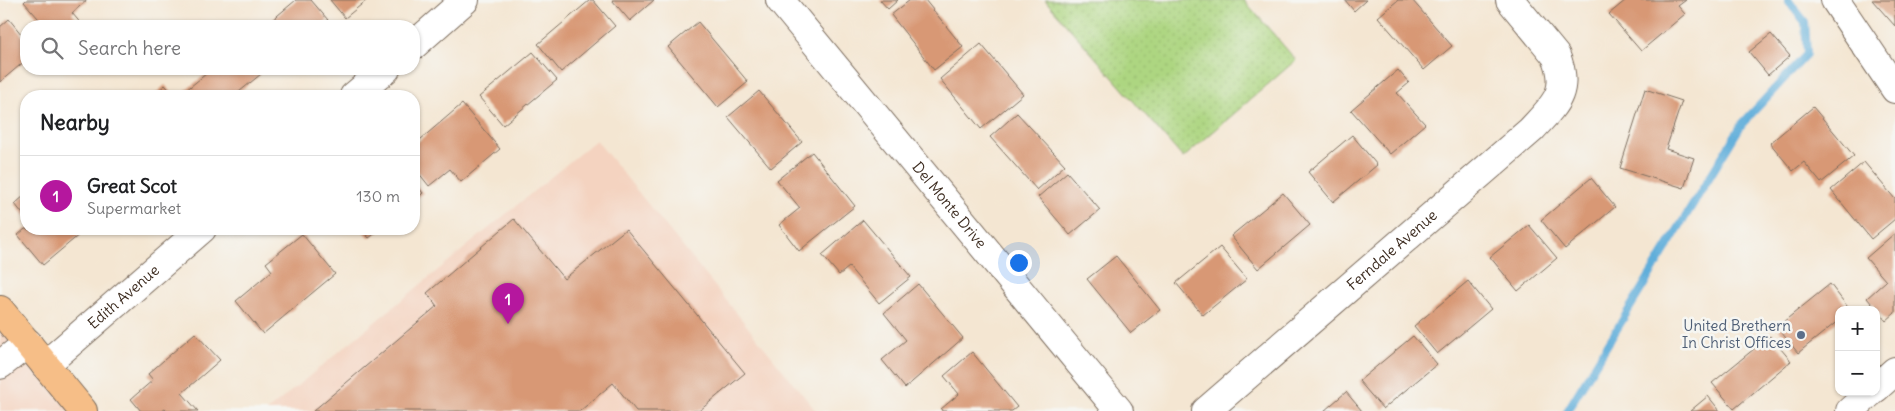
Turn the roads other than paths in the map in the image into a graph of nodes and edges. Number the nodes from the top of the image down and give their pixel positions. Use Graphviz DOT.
graph roads {
  1 [pos="465,0"];
  2 [pos="780,0"];
  3 [pos="1510,0"];
  4 [pos="1835,0"];
  5 [pos="420,40"];
  6 [pos="379,75"];
  7 [pos="1895,89"];
  8 [pos="361,90"];
  9 [pos="195,235"];
  10 [pos="0,310"];
  11 [pos="28,343"];
  12 [pos="46,365"];
  13 [pos="0,366"];
  14 [pos="1895,371"];
  15 [pos="1880,384"];
  16 [pos="1867,396"];
  17 [pos="83,411"];
  18 [pos="1119,411"];
  19 [pos="1206,411"];
  20 [pos="1850,411"];
  1 -- 5 [label="street"];
  2 -- 18 [label="street, Del Monte Drive"];
  3 -- 19 [label="street, Ferndale Avenue"];
  4 -- 7 [label="street"];
  6 -- 8 [label="street"];
  9 -- 12 [label="street, Edith Avenue"];
  10 -- 11 [label="main road"];
  11 -- 12 [label="main road"];
  11 -- 13 [label="street"];
  12 -- 17 [label="main road"];
  14 -- 15 [label="street"];
  16 -- 20 [label="street"];
}
